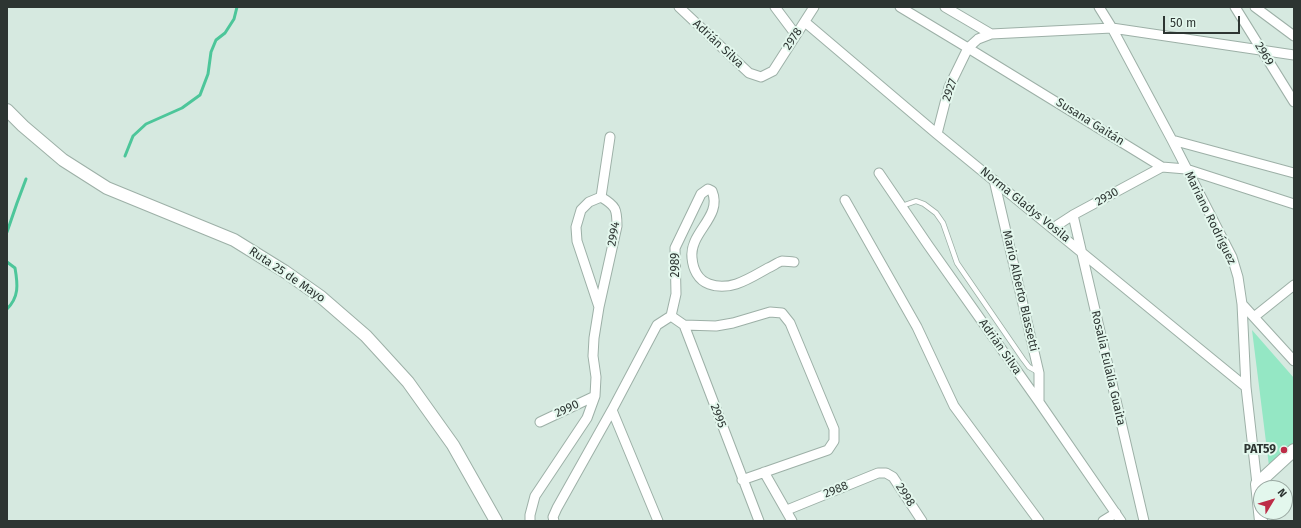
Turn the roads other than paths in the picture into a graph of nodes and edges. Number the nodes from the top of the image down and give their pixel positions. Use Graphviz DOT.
graph roads {
  1 [pos="679,7"];
  2 [pos="775,7"];
  3 [pos="814,7"];
  4 [pos="900,7"];
  5 [pos="945,7"];
  6 [pos="1099,7"];
  7 [pos="1234,7"];
  8 [pos="1254,7"];
  9 [pos="804,22"];
  10 [pos="1112,28"];
  11 [pos="991,34"];
  12 [pos="796,35"];
  13 [pos="1294,36"];
  14 [pos="968,48"];
  15 [pos="1262,51"];
  16 [pos="1294,55"];
  17 [pos="773,71"];
  18 [pos="1294,102"];
  19 [pos="7,110"];
  20 [pos="937,134"];
  21 [pos="610,137"];
  22 [pos="1172,140"];
  23 [pos="1162,167"];
  24 [pos="1186,169"];
  25 [pos="879,173"];
  26 [pos="1294,173"];
  27 [pos="994,180"];
  28 [pos="601,197"];
  29 [pos="845,200"];
  30 [pos="1294,204"];
  31 [pos="902,206"];
  32 [pos="1073,215"];
  33 [pos="1053,228"];
  34 [pos="1082,252"];
  35 [pos="693,260"];
  36 [pos="794,262"];
  37 [pos="676,266"];
  38 [pos="1294,285"];
  39 [pos="1242,304"];
  40 [pos="599,307"];
  41 [pos="671,316"];
  42 [pos="1254,317"];
  43 [pos="684,324"];
  44 [pos="1294,361"];
  45 [pos="1040,373"];
  46 [pos="1246,387"];
  47 [pos="595,393"];
  48 [pos="1039,402"];
  49 [pos="612,410"];
  50 [pos="540,422"];
  51 [pos="1294,450"];
  52 [pos="764,472"];
  53 [pos="886,473"];
  54 [pos="742,480"];
  55 [pos="1257,480"];
  56 [pos="1261,480"];
  57 [pos="787,510"];
  58 [pos="1116,513"];
  59 [pos="553,519"];
  60 [pos="917,519"];
  61 [pos="496,521"];
  62 [pos="530,521"];
  63 [pos="658,521"];
  64 [pos="759,521"];
  65 [pos="792,521"];
  66 [pos="1039,521"];
  67 [pos="1103,521"];
  68 [pos="1121,521"];
  69 [pos="1144,521"];
  1 -- 17 [label="street, Adrián Silva"];
  2 -- 12 [label="street"];
  3 -- 9 [label="street, 2978"];
  4 -- 14 [label="street, Susana Gaitán"];
  5 -- 11 [label="street"];
  6 -- 10 [label="street, Mariano Rodríguez"];
  7 -- 15 [label="street, 2969"];
  8 -- 13 [label="street"];
  9 -- 12 [label="street, 2978"];
  9 -- 20 [label="street, Norma Gladys Vosila"];
  10 -- 11 [label="street"];
  10 -- 15 [label="street"];
  10 -- 22 [label="street, Mariano Rodríguez"];
  11 -- 14 [label="street"];
  12 -- 17 [label="street, 2978"];
  14 -- 20 [label="street, 2927"];
  14 -- 23 [label="street, Susana Gaitán"];
  15 -- 16 [label="street"];
  15 -- 18 [label="street, 2969"];
  19 -- 61 [label="main road, Ruta 25 de Mayo"];
  20 -- 27 [label="street, Norma Gladys Vosila"];
  21 -- 28 [label="street"];
  22 -- 24 [label="street, Mariano Rodríguez"];
  22 -- 26 [label="street"];
  23 -- 24 [label="street, Susana Gaitán"];
  23 -- 32 [label="street, 2930"];
  24 -- 30 [label="street, Susana Gaitán"];
  24 -- 39 [label="street, Mariano Rodríguez"];
  25 -- 31 [label="street, Adrián Silva"];
  27 -- 33 [label="street, Norma Gladys Vosila"];
  27 -- 45 [label="street, Mario Alberto Blassetti"];
  28 -- 40 [label="street, 2994"];
  28 -- 40 [label="street, 2994"];
  29 -- 66 [label="street"];
  31 -- 45 [label="lane"];
  31 -- 48 [label="street, Adrián Silva"];
  32 -- 33 [label="street, 2930"];
  32 -- 34 [label="street, Rosalia Eulalia Guaita"];
  33 -- 34 [label="street, Norma Gladys Vosila"];
  34 -- 46 [label="street, Norma Gladys Vosila"];
  34 -- 69 [label="street, Rosalia Eulalia Guaita"];
  35 -- 36 [label="street, 2989"];
  35 -- 37 [label="street"];
  35 -- 37 [label="street, 2989"];
  37 -- 41 [label="street, 2989"];
  38 -- 42 [label="street"];
  39 -- 42 [label="street"];
  39 -- 46 [label="street, Mariano Rodríguez"];
  40 -- 47 [label="street, 2994"];
  41 -- 43 [label="street"];
  41 -- 49 [label="street"];
  42 -- 44 [label="street"];
  43 -- 52 [label="street"];
  43 -- 54 [label="street, 2995"];
  45 -- 48 [label="street, Mario Alberto Blassetti"];
  46 -- 55 [label="street, Mariano Rodríguez"];
  47 -- 50 [label="street, 2990"];
  47 -- 62 [label="street"];
  48 -- 58 [label="street, Adrián Silva"];
  49 -- 59 [label="street"];
  49 -- 63 [label="street"];
  51 -- 56 [label="main road"];
  52 -- 54 [label="street"];
  52 -- 57 [label="street"];
  53 -- 57 [label="street, 2988"];
  53 -- 60 [label="street, 2998"];
  54 -- 64 [label="street, 2995"];
  57 -- 65 [label="street"];
  58 -- 67 [label="street"];
  58 -- 68 [label="street, Adrián Silva"];
}
